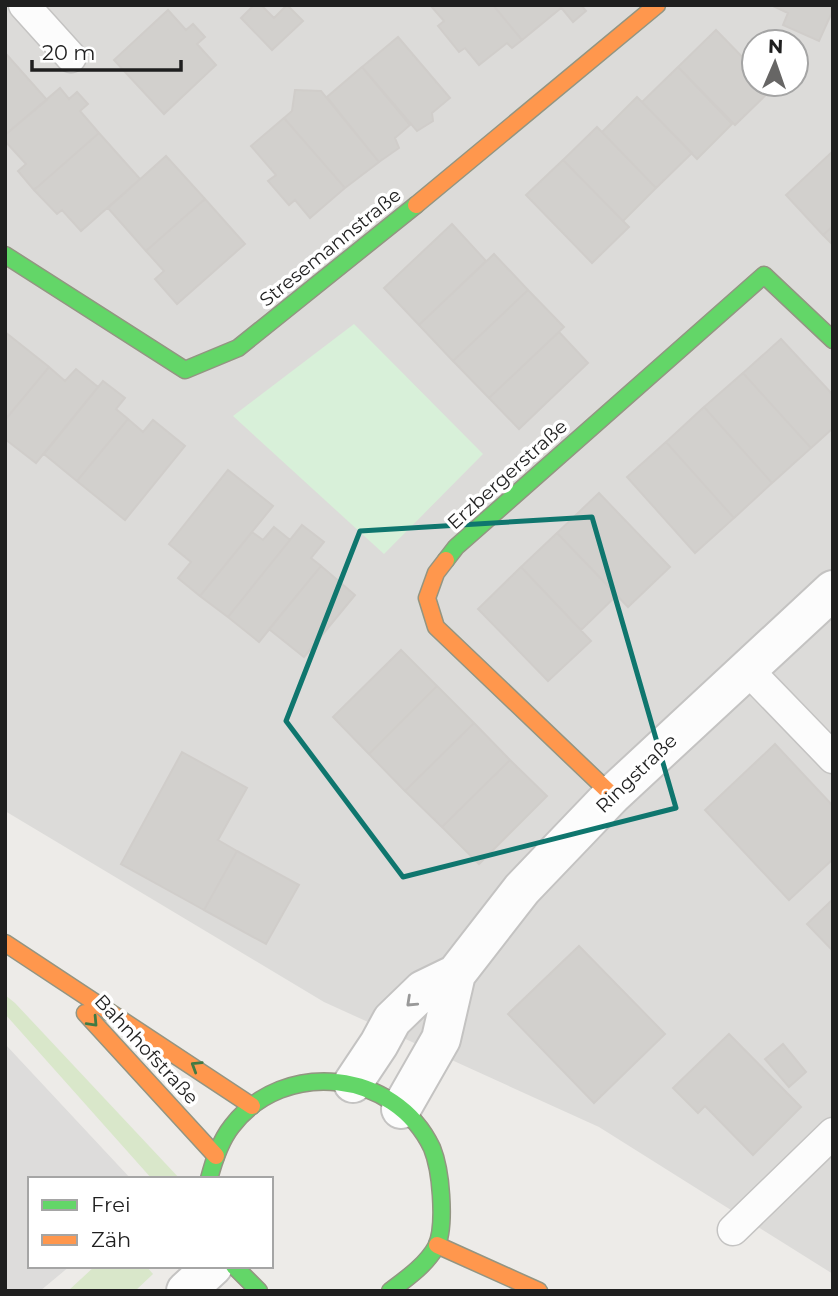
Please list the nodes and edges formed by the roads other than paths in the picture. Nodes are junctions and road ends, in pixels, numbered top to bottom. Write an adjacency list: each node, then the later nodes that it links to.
1 (24, 5): 3 (lane)
2 (657, 5): 4 (street, Stresemannstraße)
3 (71, 57)
4 (5, 255)
5 (833, 340): 9 (street, Erzbergerstraße)
6 (833, 590): 7 (street, Ringstraße)
7 (747, 669): 8 (lane); 9 (street, Ringstraße)
8 (833, 758)
9 (611, 794): 12 (street, Ringstraße)
10 (5, 943): 11 (street, Bahnhofstraße)
11 (46, 972): 14 (street, Bahnhofstraße, one-way to 11); 17 (street, Bahnhofstraße, one-way to 17)
12 (456, 974): 13 (street, Ringstraße, one-way to 13); 15 (street, Ringstraße)
13 (353, 1083): 14 (street); 15 (street)
14 (252, 1105): 17 (street)
15 (401, 1109): 20 (street)
16 (833, 1133): 19 (lane)
17 (216, 1156): 18 (street)
18 (210, 1177)
19 (733, 1230)
20 (438, 1245): 25 (street); 26 (street)
21 (212, 1268): 23 (street)
22 (236, 1268): 24 (street)
23 (186, 1291)
24 (259, 1291)
25 (390, 1291)
26 (539, 1291)

